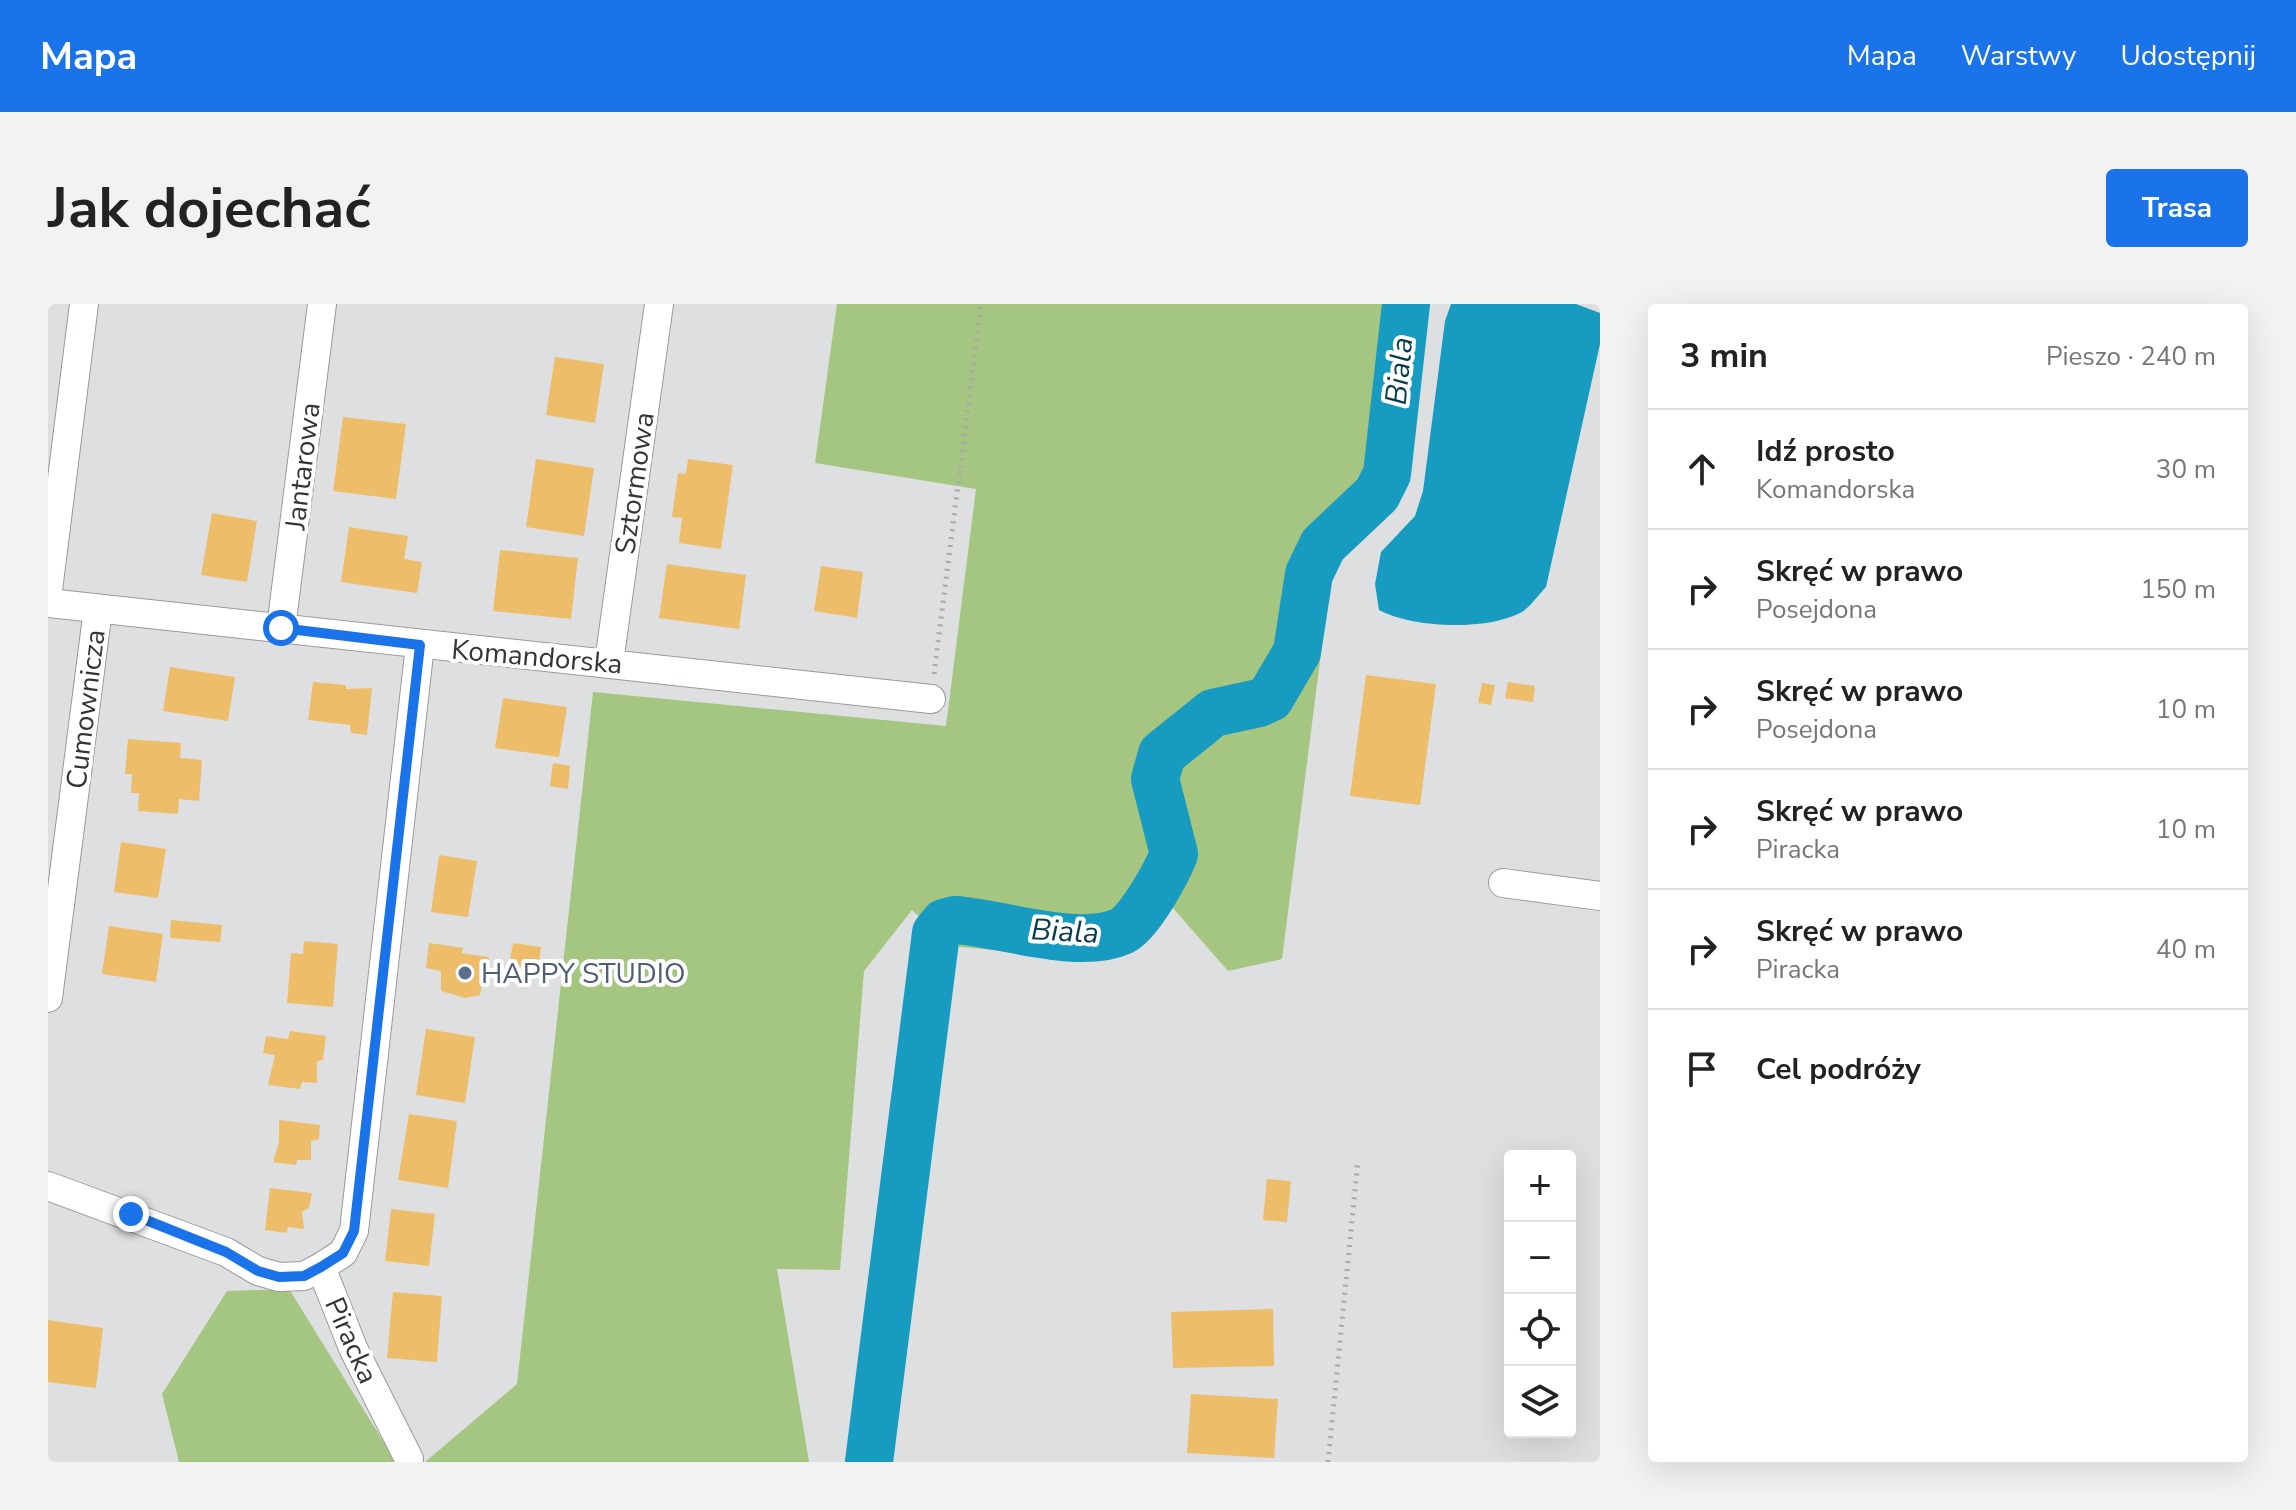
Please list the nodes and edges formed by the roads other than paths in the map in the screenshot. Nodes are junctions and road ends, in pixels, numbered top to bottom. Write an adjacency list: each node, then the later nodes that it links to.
1 (84, 304): 4 (street)
2 (322, 304): 7 (street, Jantarowa)
3 (659, 304): 9 (street, Sztormowa)
4 (48, 590)
5 (48, 603): 6 (street, Komandorska)
6 (98, 609): 7 (street, Komandorska); 13 (street, Cumownicza)
7 (281, 628): 8 (street, Komandorska)
8 (420, 645): 9 (street, Komandorska); 15 (street)
9 (609, 662): 10 (street, Komandorska)
10 (931, 699)
11 (1503, 883): 12 (street)
12 (1600, 896)
13 (48, 998)
14 (48, 1186): 15 (street, Piracka)
15 (321, 1267): 16 (street, Piracka)
16 (409, 1459)

